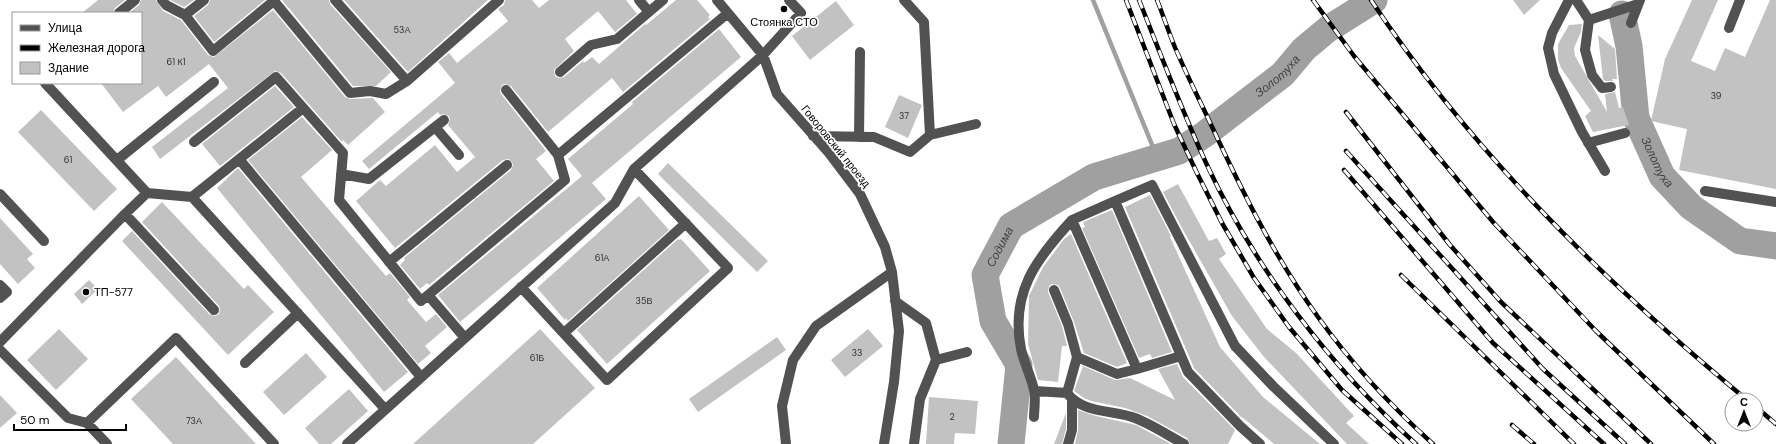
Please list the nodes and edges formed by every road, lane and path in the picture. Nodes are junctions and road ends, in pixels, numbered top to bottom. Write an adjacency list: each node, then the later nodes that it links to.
1 (135, 0): 16 (street)
2 (162, 0): 19 (street)
3 (204, 0): 19 (street)
4 (335, 0): 26 (street)
5 (499, 0): 26 (street)
6 (639, 0): 17 (street)
7 (663, 0): 17 (street)
8 (717, 0): 18 (street, Говоровский проезд)
9 (789, 0): 24 (street)
10 (904, 0): 36 (street)
11 (1568, 0): 40 (street)
12 (1576, 0): 20 (street)
13 (1740, 0): 22 (street)
14 (275, 1): 19 (street); 26 (street)
15 (1639, 2): 20 (street); 21 (street)
16 (120, 12)
17 (649, 12): 25 (street)
18 (728, 13): 24 (street, Говоровский проезд); 42 (street)
19 (186, 15)
20 (1589, 20): 29 (street)
21 (1631, 23)
22 (1729, 28)
23 (860, 52): 38 (street)
24 (763, 56): 37 (street, Говоровский проезд); 46 (street)
25 (560, 72)
26 (407, 81)
27 (214, 82): 44 (street)
28 (46, 84): 44 (street)
29 (1611, 87)
30 (506, 90): 42 (street)
31 (303, 108): 39 (street); 43 (street); 48 (street)
32 (444, 120): 34 (street)
33 (976, 124): 36 (street)
34 (435, 127): 41 (street); 48 (street)
35 (1625, 133): 40 (street)
36 (930, 135): 38 (street)
37 (813, 136): 38 (street); 60 (street, Говоровский проезд)
38 (859, 137)
39 (194, 142)
40 (1588, 143): 47 (street)
41 (458, 155)
42 (558, 155): 64 (street)
43 (239, 159): 52 (street); 79 (street)
44 (116, 160): 50 (street)
45 (507, 165): 59 (street)
46 (634, 169): 57 (street); 62 (street)
47 (1605, 171)
48 (341, 174): 59 (street)
49 (1705, 191): 54 (street)
50 (148, 193): 52 (street); 55 (street)
51 (0, 194): 58 (street)
52 (192, 197): 68 (street)
53 (1115, 201): 56 (street); 74 (street); 94 (street)
54 (1776, 202)
55 (125, 214): 67 (street); 71 (street)
56 (1072, 220): 78 (street); 80 (street)
57 (686, 223): 69 (street); 69 (street)
58 (44, 241)
59 (389, 262): 64 (street)
60 (892, 272): 66 (street, Говоровский проезд); 88 (street)
61 (0, 285): 65 (street)
62 (521, 287): 69 (street); 70 (street)
63 (1054, 290): 75 (street)
64 (428, 295): 70 (street)
65 (0, 298)
66 (895, 302): 76 (street); 89 (street, Говоровский проезд)
67 (214, 310)
68 (298, 313): 77 (street); 82 (street)
69 (564, 333)
70 (465, 338): 79 (street)
71 (0, 342)
72 (0, 350): 84 (street)
73 (967, 352): 76 (street)
74 (1181, 356): 78 (street); 93 (street)
75 (1078, 357): 78 (street); 81 (street)
76 (936, 360): 90 (street)
77 (245, 363)
78 (1137, 369)
79 (421, 377): 82 (street)
80 (1035, 391): 81 (street); 83 (street)
81 (1070, 396): 91 (street); 92 (street)
82 (385, 409): 87 (street)
83 (1034, 417)
84 (87, 423): 85 (street); 86 (street)
85 (107, 444)
86 (274, 444)
87 (347, 444)
88 (786, 444)
89 (884, 444)
90 (914, 444)
91 (1068, 444)
92 (1184, 444)
93 (1260, 444)
94 (1334, 444)

